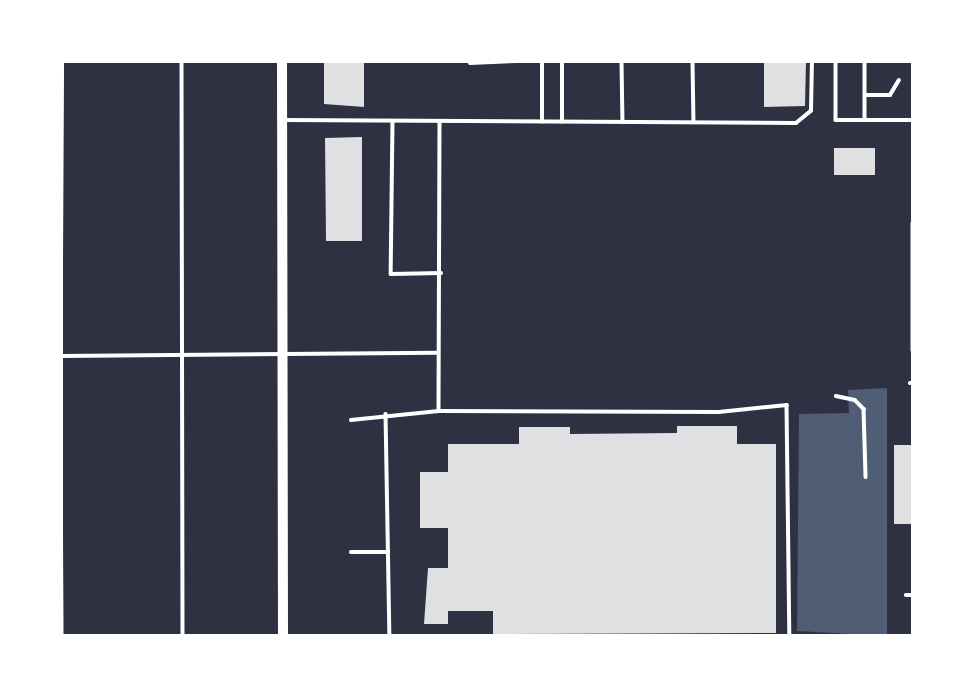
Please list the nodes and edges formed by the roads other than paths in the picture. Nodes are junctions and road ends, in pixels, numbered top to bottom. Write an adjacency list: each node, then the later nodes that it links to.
1 (62, 61): 25 (lane)
2 (182, 61): 31 (lane)
3 (282, 61): 15 (main road)
4 (516, 61): 12 (lane)
5 (542, 61): 20 (lane)
6 (562, 61): 21 (lane)
7 (622, 61): 22 (lane)
8 (693, 61): 23 (lane)
9 (813, 61): 23 (lane)
10 (836, 61): 16 (lane)
11 (865, 61): 14 (lane)
12 (470, 63)
13 (899, 80): 14 (lane)
14 (865, 95): 16 (lane)
15 (282, 120): 18 (lane); 29 (main road)
16 (865, 120): 17 (lane)
17 (913, 120)
18 (393, 121): 19 (lane); 26 (lane)
19 (440, 122): 20 (lane); 26 (lane)
20 (542, 122): 21 (lane)
21 (562, 122): 22 (lane)
22 (623, 122): 23 (lane)
23 (694, 122)
24 (913, 223): 27 (lane)
25 (61, 264)
26 (441, 273): 28 (lane)
27 (913, 350)
28 (438, 353): 29 (lane); 33 (lane)
29 (282, 354): 31 (lane); 44 (main road)
30 (61, 356): 31 (lane)
31 (183, 357): 43 (lane)
32 (836, 396): 37 (lane)
33 (439, 411): 34 (lane); 46 (lane)
34 (386, 414): 35 (lane); 39 (lane)
35 (352, 420)
36 (61, 439): 42 (lane)
37 (866, 477)
38 (352, 552): 39 (lane)
39 (388, 552): 45 (lane)
40 (906, 595): 41 (lane)
41 (913, 595)
42 (62, 636)
43 (183, 636)
44 (283, 636)
45 (390, 636)
46 (790, 636)

